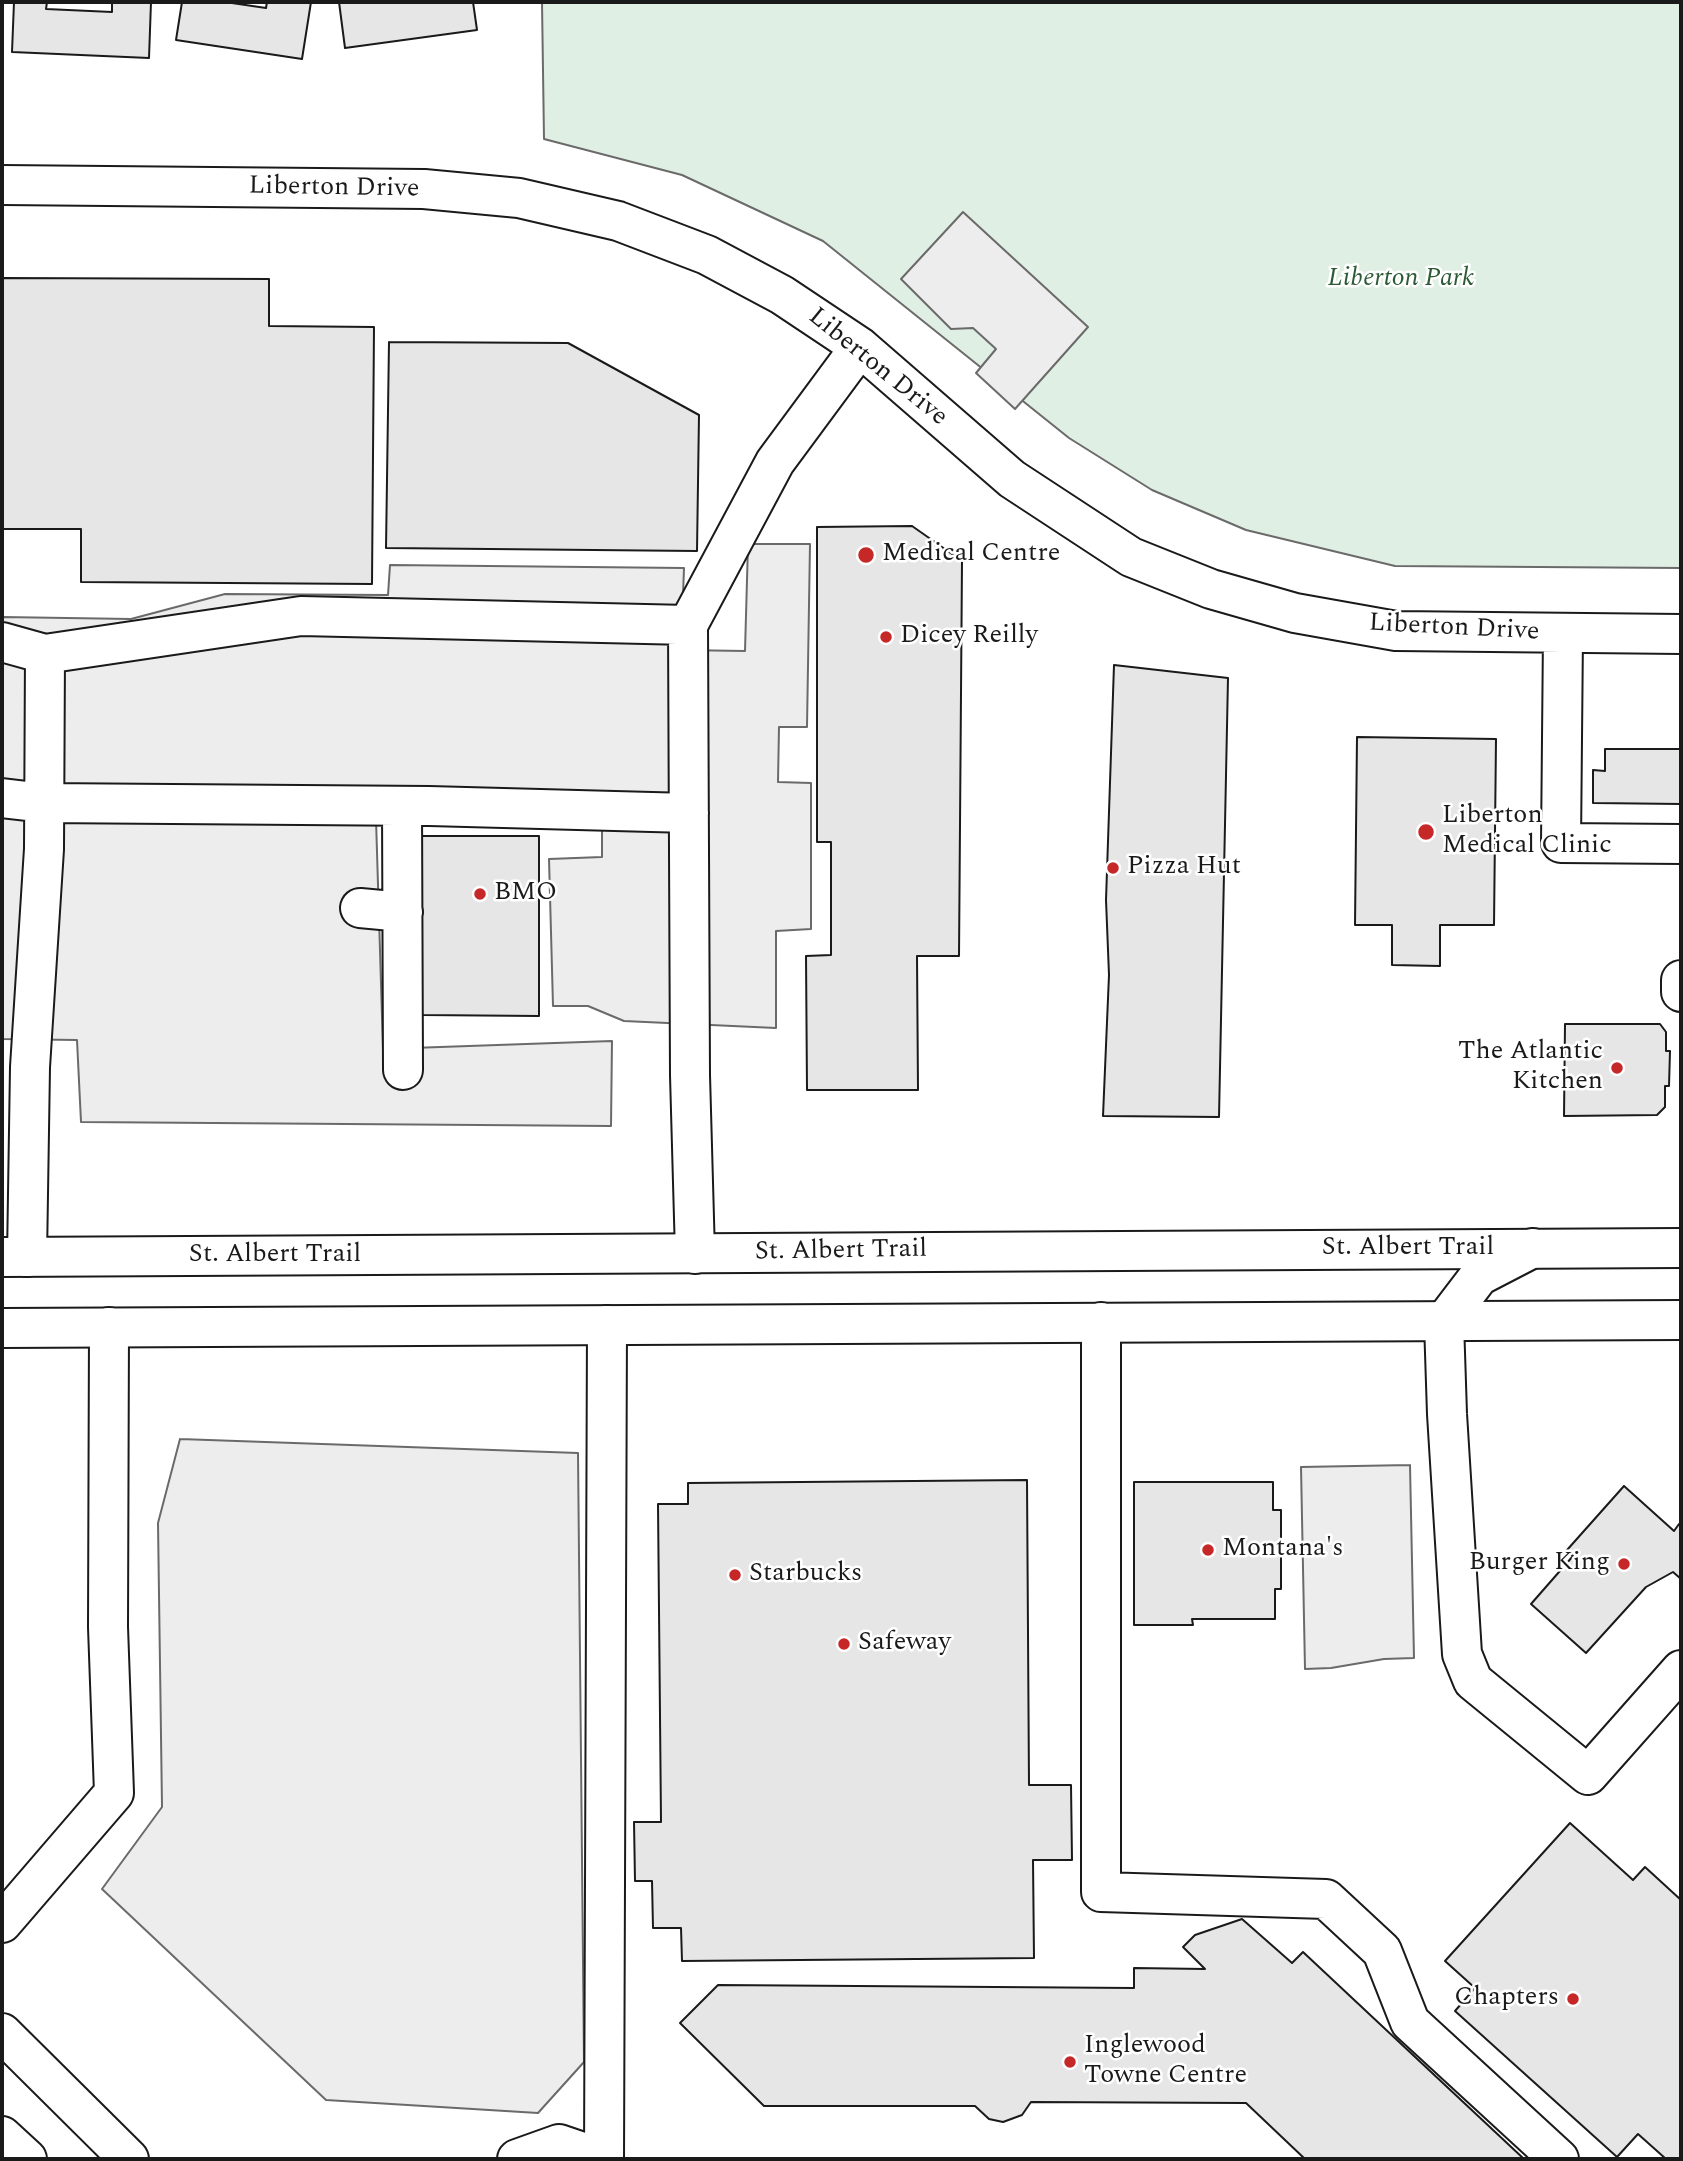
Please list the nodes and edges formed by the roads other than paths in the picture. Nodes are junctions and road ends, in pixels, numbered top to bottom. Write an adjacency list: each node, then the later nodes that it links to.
1 (2, 185): 2 (main road, Liberton Drive)
2 (860, 348): 3 (main road); 4 (main road, Liberton Drive)
3 (688, 625): 7 (main road); 11 (main road)
4 (1563, 634): 5 (main road, Liberton Drive); 12 (main road)
5 (1681, 634)
6 (2, 642): 7 (main road)
7 (45, 654): 9 (main road)
8 (2, 798): 9 (main road)
9 (44, 803): 10 (main road); 21 (main road)
10 (402, 806): 11 (main road); 14 (main road)
11 (689, 813): 20 (main road)
12 (1681, 844)
13 (360, 908): 14 (main road)
14 (403, 912): 17 (main road)
15 (1681, 980): 16 (main road)
16 (1681, 992)
17 (403, 1070)
18 (1533, 1248): 19 (main road, St. Albert Trail); 20 (main road, St. Albert Trail); 24 (main road)
19 (1681, 1248)
20 (695, 1254): 21 (main road, St. Albert Trail)
21 (15, 1257)
22 (1681, 1320): 24 (main road)
23 (1101, 1322): 24 (main road); 25 (main road); 36 (main road)
24 (1444, 1322): 28 (main road)
25 (607, 1325): 26 (main road); 35 (main road)
26 (109, 1327): 27 (main road); 29 (main road)
27 (2, 1328)
28 (1681, 1670)
29 (2, 1923)
30 (2, 2033): 33 (main road)
31 (2, 2136): 32 (main road)
32 (27, 2159)
33 (129, 2159)
34 (517, 2159): 35 (main road)
35 (604, 2159)
36 (1559, 2159)

